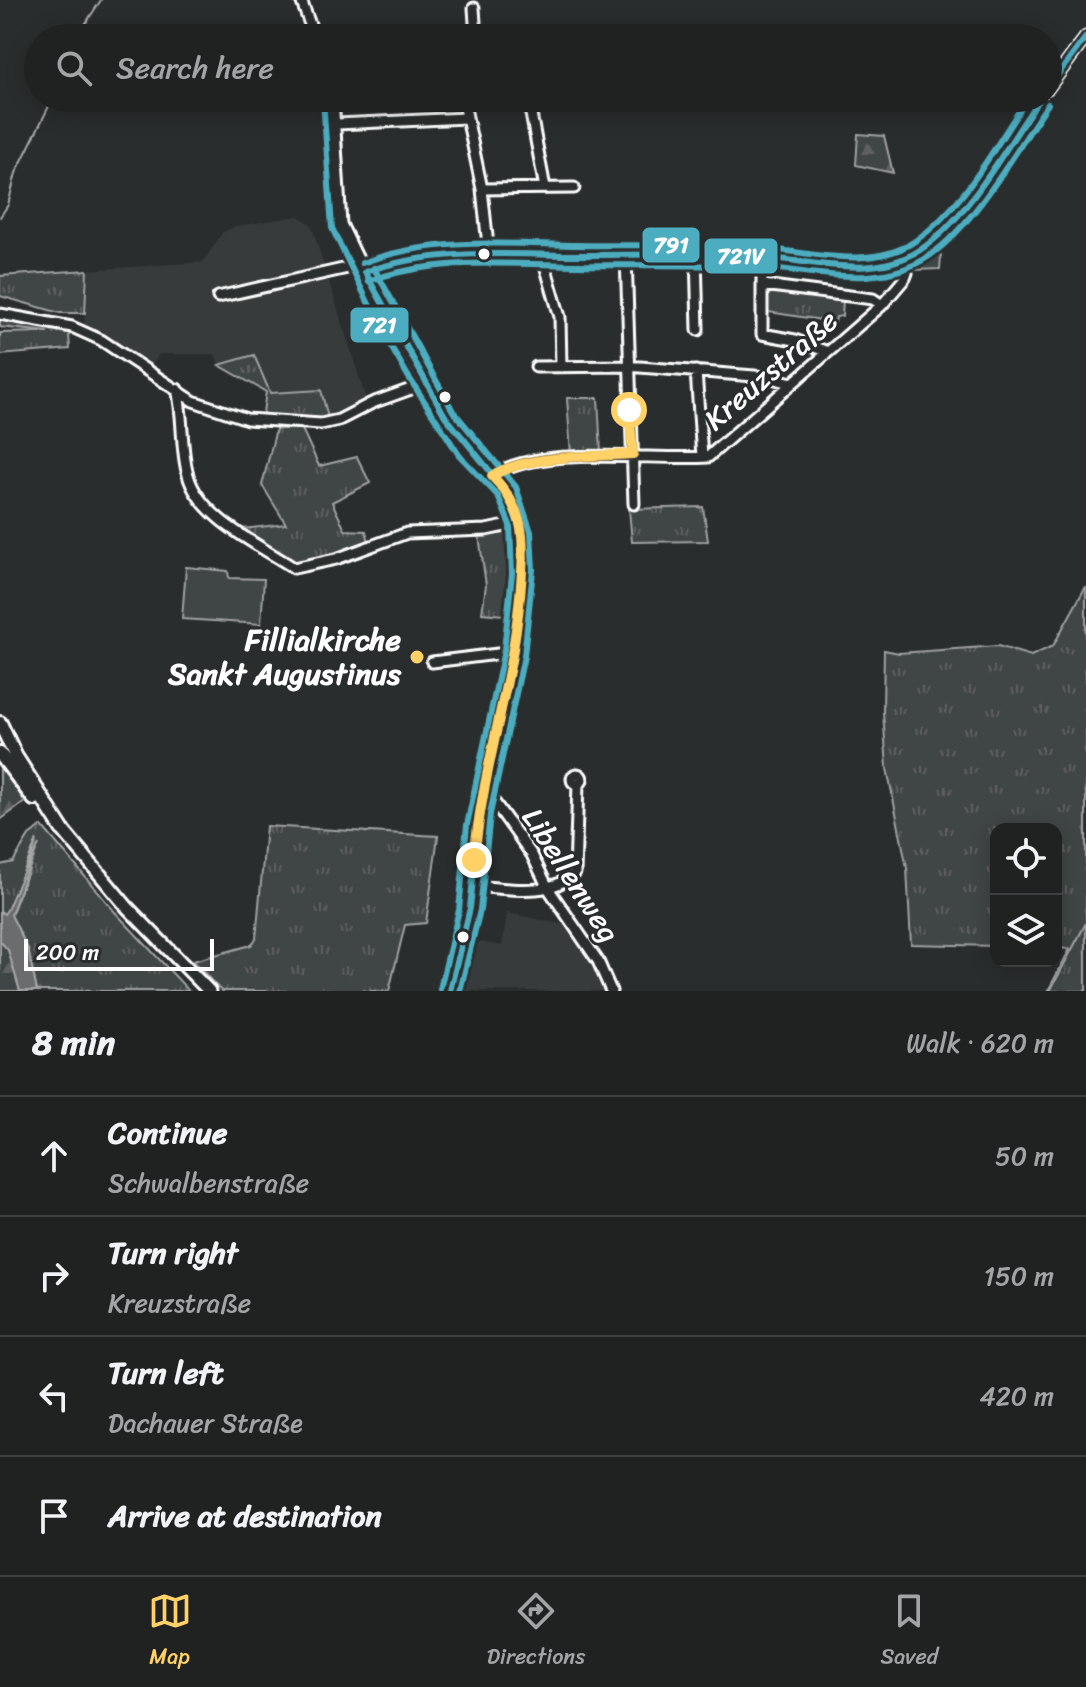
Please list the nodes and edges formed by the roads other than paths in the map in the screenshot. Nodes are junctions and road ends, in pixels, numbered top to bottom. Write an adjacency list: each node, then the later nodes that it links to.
1 (301, 0): 3 (street)
2 (474, 8): 4 (street)
3 (310, 24)
4 (475, 24)
5 (1086, 37): 6 (street)
6 (1062, 69)
7 (335, 112): 12 (street)
8 (465, 112): 11 (street)
9 (531, 112): 13 (street)
10 (1030, 112): 21 (street)
11 (466, 118): 12 (street); 15 (street)
12 (337, 124): 22 (street)
13 (545, 188): 14 (street); 15 (street)
14 (574, 188)
15 (482, 189): 17 (street)
16 (696, 254): 19 (street); 20 (street); 27 (street)
17 (489, 255): 18 (street); 22 (street)
18 (542, 255): 19 (street); 31 (street)
19 (626, 255): 29 (street)
20 (762, 257): 21 (street); 23 (street)
21 (902, 261): 25 (street, Kreuzstraße)
22 (363, 268): 24 (street); 34 (street)
23 (763, 285): 25 (street); 28 (street)
24 (218, 297)
25 (882, 305): 28 (street, Kreuzstraße)
26 (0, 314): 35 (street)
27 (698, 330)
28 (828, 352): 33 (street, Kreuzstraße)
29 (627, 366): 31 (street); 32 (street); 36 (street)
30 (536, 367): 31 (street)
31 (561, 367)
32 (696, 371): 33 (street); 37 (street)
33 (792, 383): 37 (street, Kreuzstraße)
34 (425, 384): 35 (street); 38 (street)
35 (177, 389): 40 (street)
36 (633, 454): 37 (street, Kreuzstraße); 38 (street, Kreuzstraße); 39 (street)
37 (702, 457)
38 (492, 476): 40 (street)
39 (634, 504)
40 (520, 523): 41 (street)
41 (514, 652): 42 (street); 46 (street)
42 (432, 662)
43 (0, 723): 47 (highway)
44 (0, 754): 47 (highway)
45 (578, 784): 49 (street)
46 (484, 788): 48 (street); 49 (street, Libellenweg)
47 (62, 829): 50 (main road)
48 (473, 886): 49 (street); 51 (street)
49 (548, 888): 52 (street, Libellenweg)
50 (209, 991)
51 (450, 991)
52 (611, 991)

